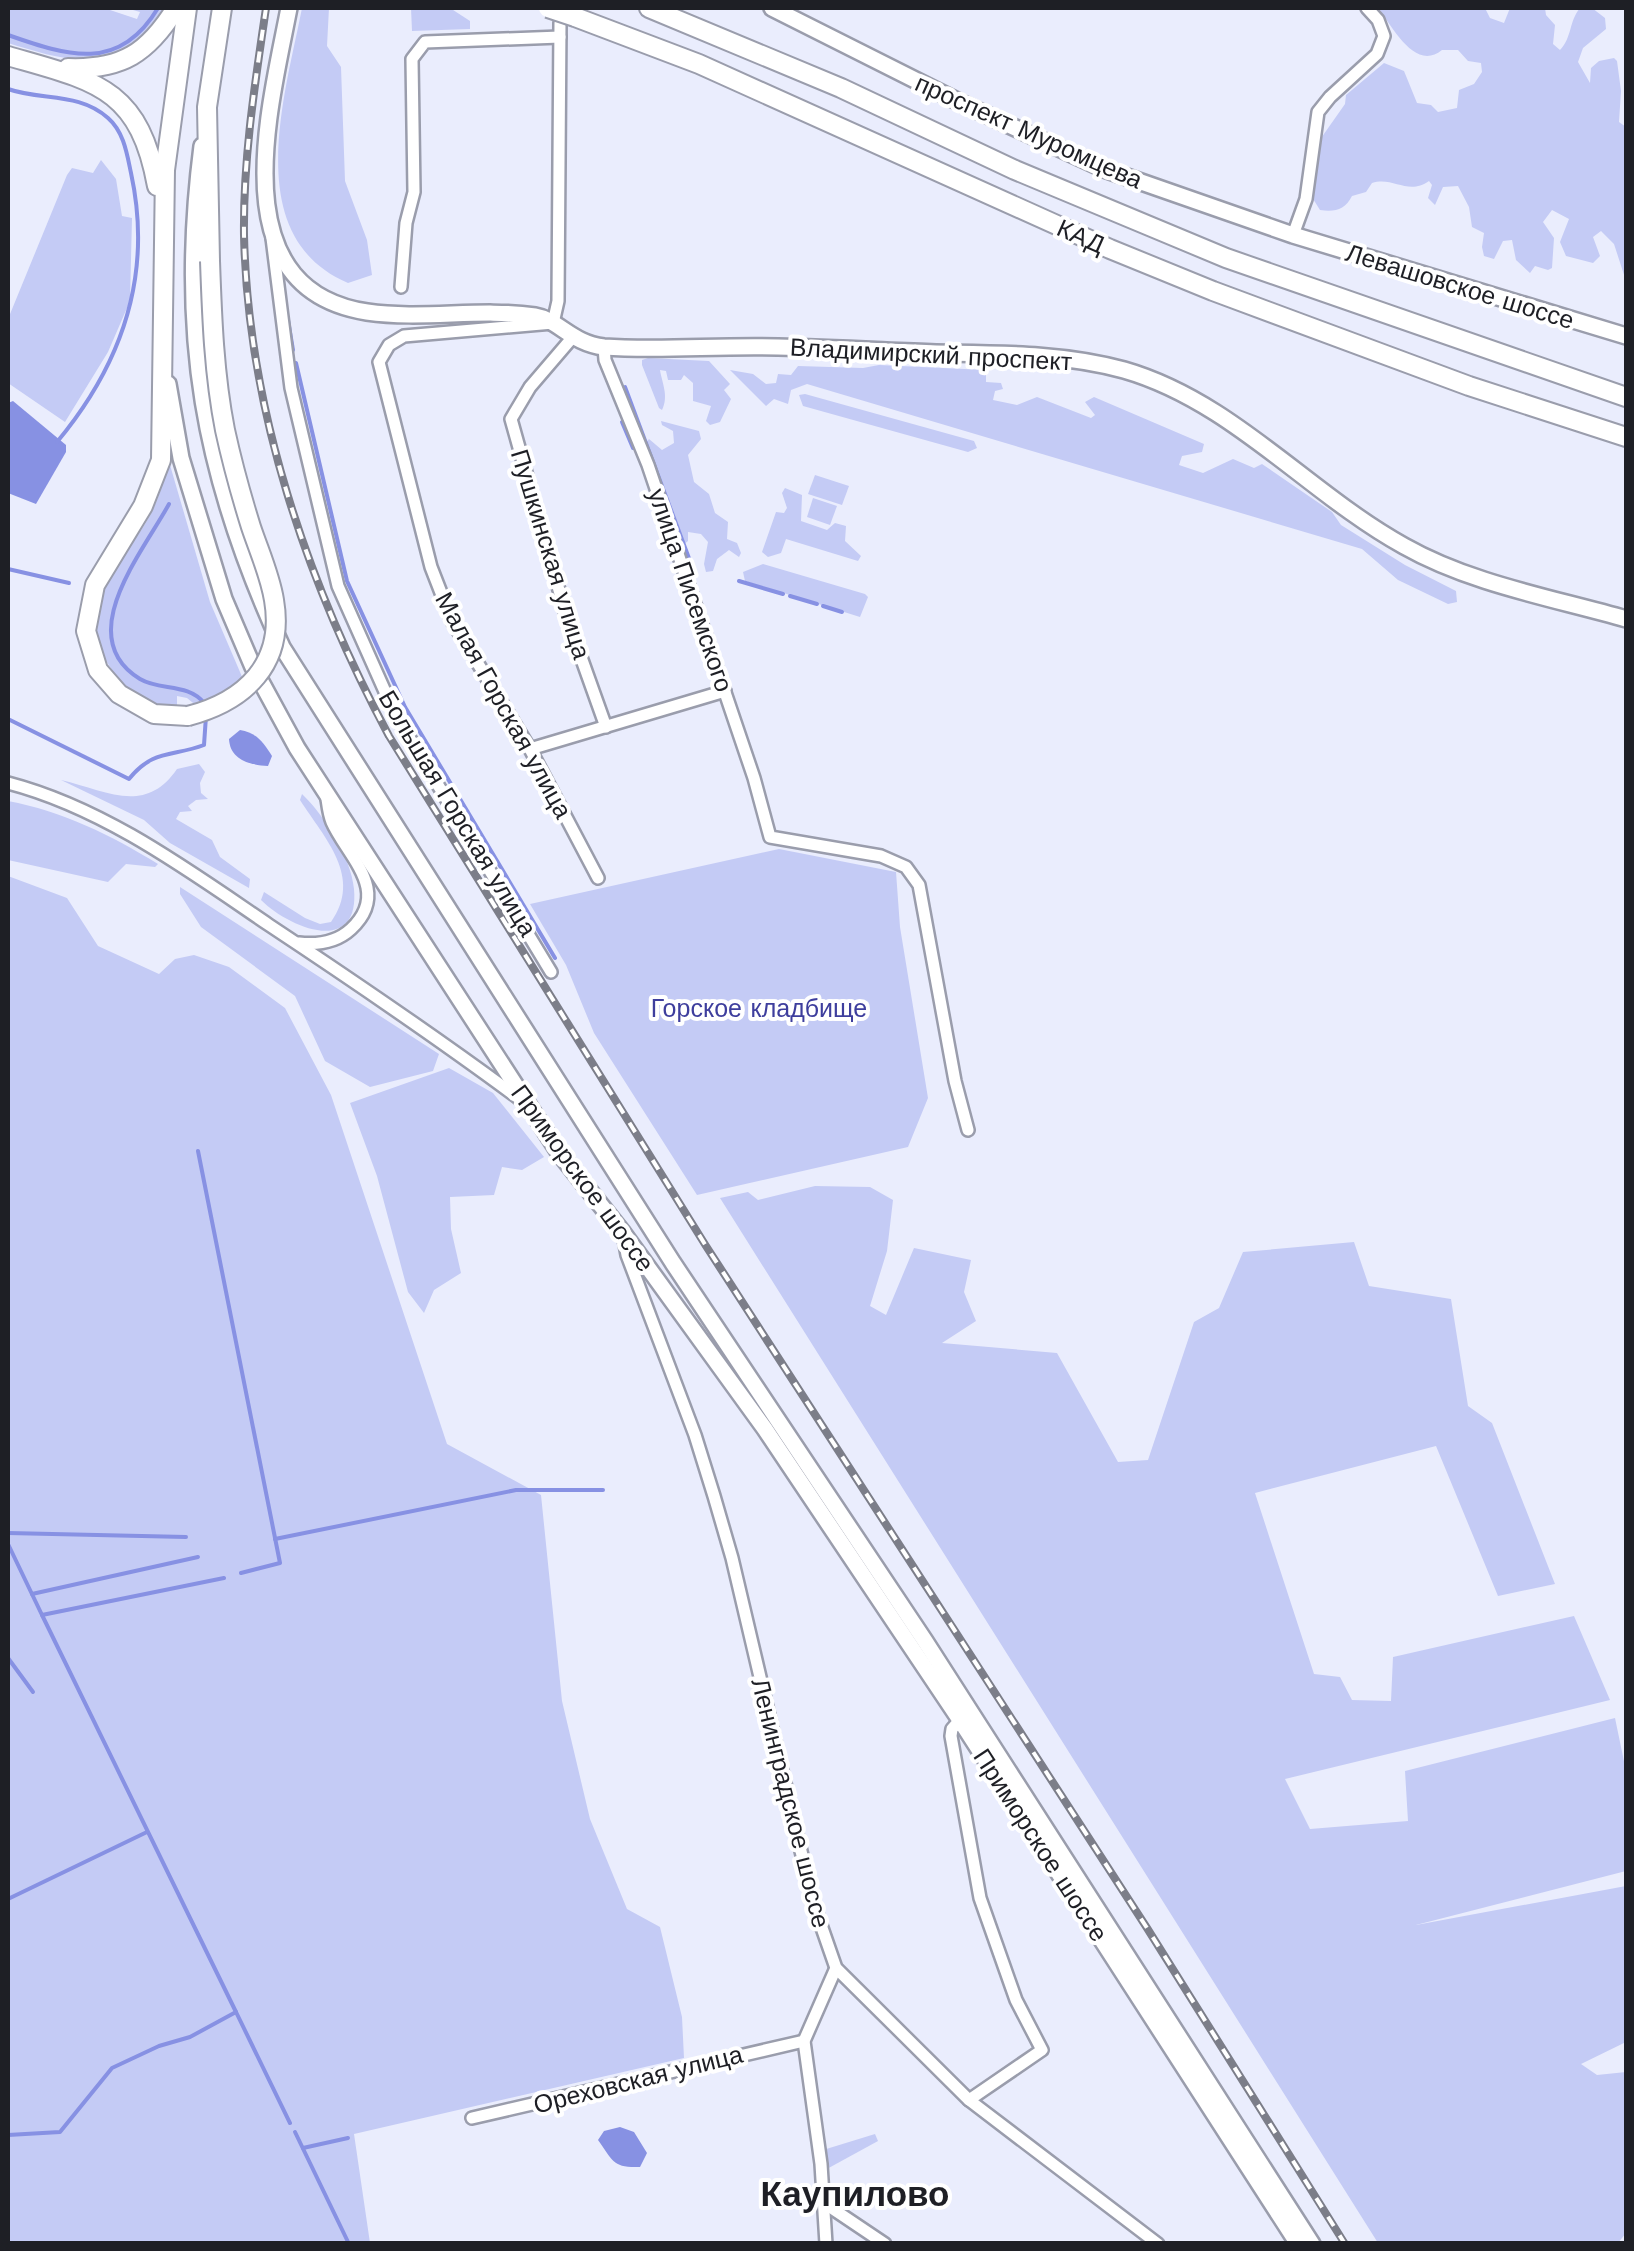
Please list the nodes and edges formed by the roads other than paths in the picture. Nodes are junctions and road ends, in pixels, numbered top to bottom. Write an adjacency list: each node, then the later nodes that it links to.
1 (176, 8): 11 (highway)
2 (187, 8): 13 (highway, Приморское шоссе)
3 (222, 8): 12 (highway, Приморское шоссе)
4 (289, 8): 15 (main road, Большая Горская улица)
5 (548, 8): 9 (highway, КАД, bridge)
6 (648, 8): 24 (highway, КАД)
7 (772, 8): 14 (main road, проспект Муромцева)
8 (1368, 8): 14 (street)
9 (565, 26): 17 (street); 19 (street); 25 (highway, КАД)
10 (8, 56): 11 (highway)
11 (42, 66): 13 (highway)
12 (207, 107): 23 (highway, bridge); 37 (main road, Приморское шоссе)
13 (162, 216): 23 (highway, Приморское шоссе)
14 (1293, 235): 20 (main road, Левашовское шоссе)
15 (272, 238): 16 (main road, Владимирский проспект); 18 (street, Большая Горская улица)
16 (306, 287): 18 (street); 19 (main road, Владимирский проспект)
17 (402, 287)
18 (279, 300): 34 (street, Большая Горская улица)
19 (553, 323): 21 (main road, Владимирский проспект); 29 (street, Малая Горская улица)
20 (1626, 336)
21 (572, 338): 22 (main road, Владимирский проспект); 28 (street, Пушкинская улица)
22 (604, 347): 26 (main road, Владимирский проспект); 27 (street, улица Писемского)
23 (164, 365): 31 (main road, Приморское шоссе)
24 (1626, 397)
25 (1626, 437)
26 (1626, 619)
27 (725, 691): 28 (street); 36 (street, улица Писемского)
28 (606, 727): 29 (street)
29 (530, 749): 32 (street, Малая Горская улица)
30 (8, 783): 33 (street)
31 (326, 794): 33 (street); 35 (main road, Приморское шоссе)
32 (598, 878)
33 (296, 942): 35 (street)
34 (551, 972)
35 (528, 1106): 38 (main road, Приморское шоссе)
36 (968, 1130)
37 (593, 1139): 38 (main road); 50 (main road, Приморское шоссе)
38 (560, 1154): 39 (main road, Приморское шоссе)
39 (623, 1233): 40 (main road, Приморское шоссе); 41 (street, Ленинградское шоссе)
40 (960, 1720): 43 (street); 49 (main road, Приморское шоссе)
41 (836, 1968): 42 (street); 43 (street, Ленинградское шоссе)
42 (804, 2041): 44 (street, Ореховская улица); 45 (street)
43 (969, 2100): 48 (street, Ленинградское шоссе)
44 (472, 2118)
45 (824, 2203): 46 (street); 47 (street)
46 (826, 2244)
47 (885, 2244)
48 (1158, 2244)
49 (1298, 2244)
50 (1312, 2244)

